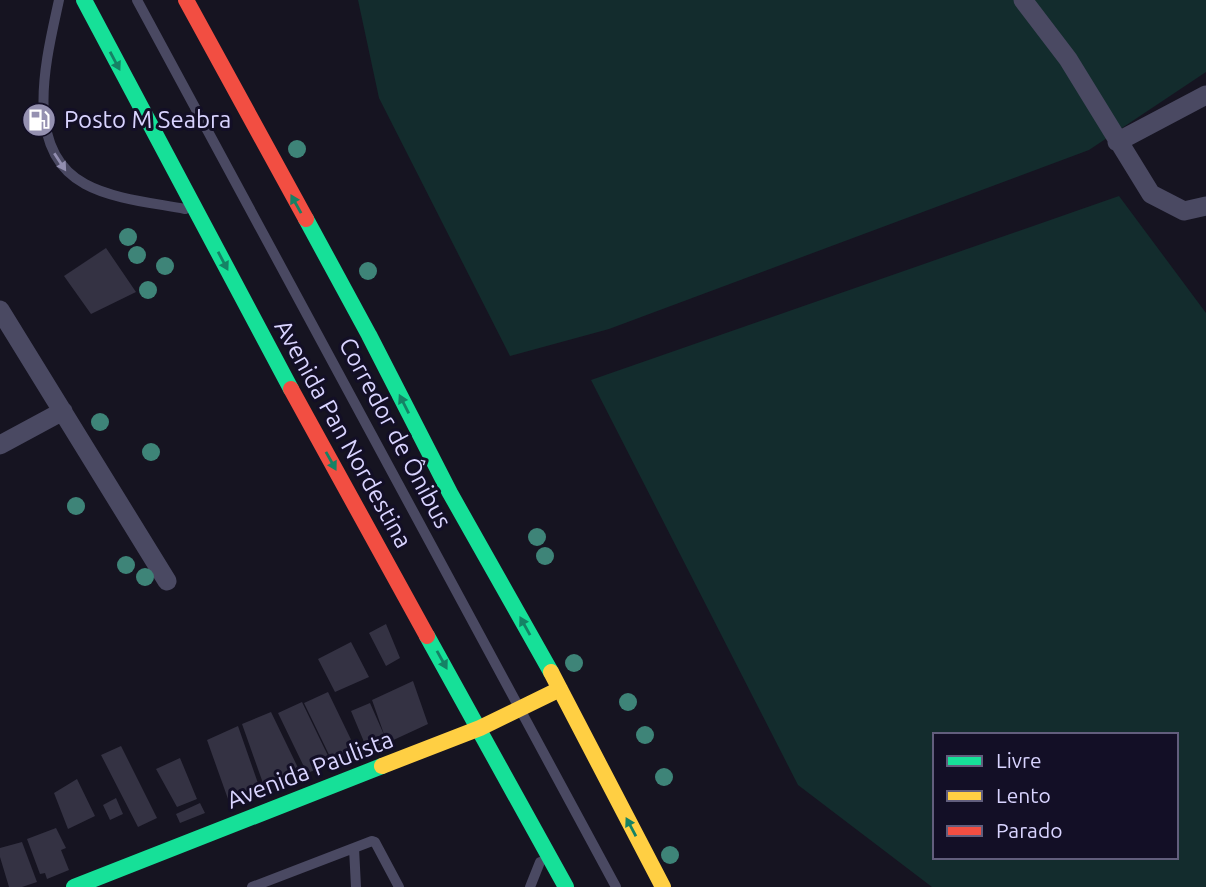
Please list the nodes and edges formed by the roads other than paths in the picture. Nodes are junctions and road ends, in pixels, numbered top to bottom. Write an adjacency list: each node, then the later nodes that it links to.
1 (59, 0): 9 (lane, one-way to 9)
2 (84, 0): 9 (main road, Avenida Pan Nordestina, one-way to 9)
3 (137, 0): 15 (lane, Corredor de Ônibus)
4 (186, 0): 14 (main road, one-way to 4)
5 (1023, 0): 7 (street)
6 (1206, 95): 7 (street)
7 (1117, 142): 8 (street)
8 (1206, 206)
9 (196, 212): 16 (main road, Avenida Pan Nordestina, one-way to 16)
10 (0, 310): 11 (street)
11 (63, 411): 12 (street); 13 (street)
12 (0, 445)
13 (167, 581)
14 (560, 689): 15 (main road, Avenida Paulista); 26 (main road, one-way to 14)
15 (520, 707): 16 (main road, Avenida Paulista); 25 (lane, Corredor de Ônibus)
16 (480, 728): 18 (main road, Avenida Pan Nordestina); 19 (main road, Avenida Paulista)
17 (354, 848): 20 (lane); 21 (lane); 22 (lane)
18 (545, 848): 23 (lane); 24 (main road, Avenida Pan Nordestina)
19 (74, 887)
20 (252, 887)
21 (356, 887)
22 (398, 887)
23 (530, 887)
24 (566, 887)
25 (616, 887)
26 (663, 887)

